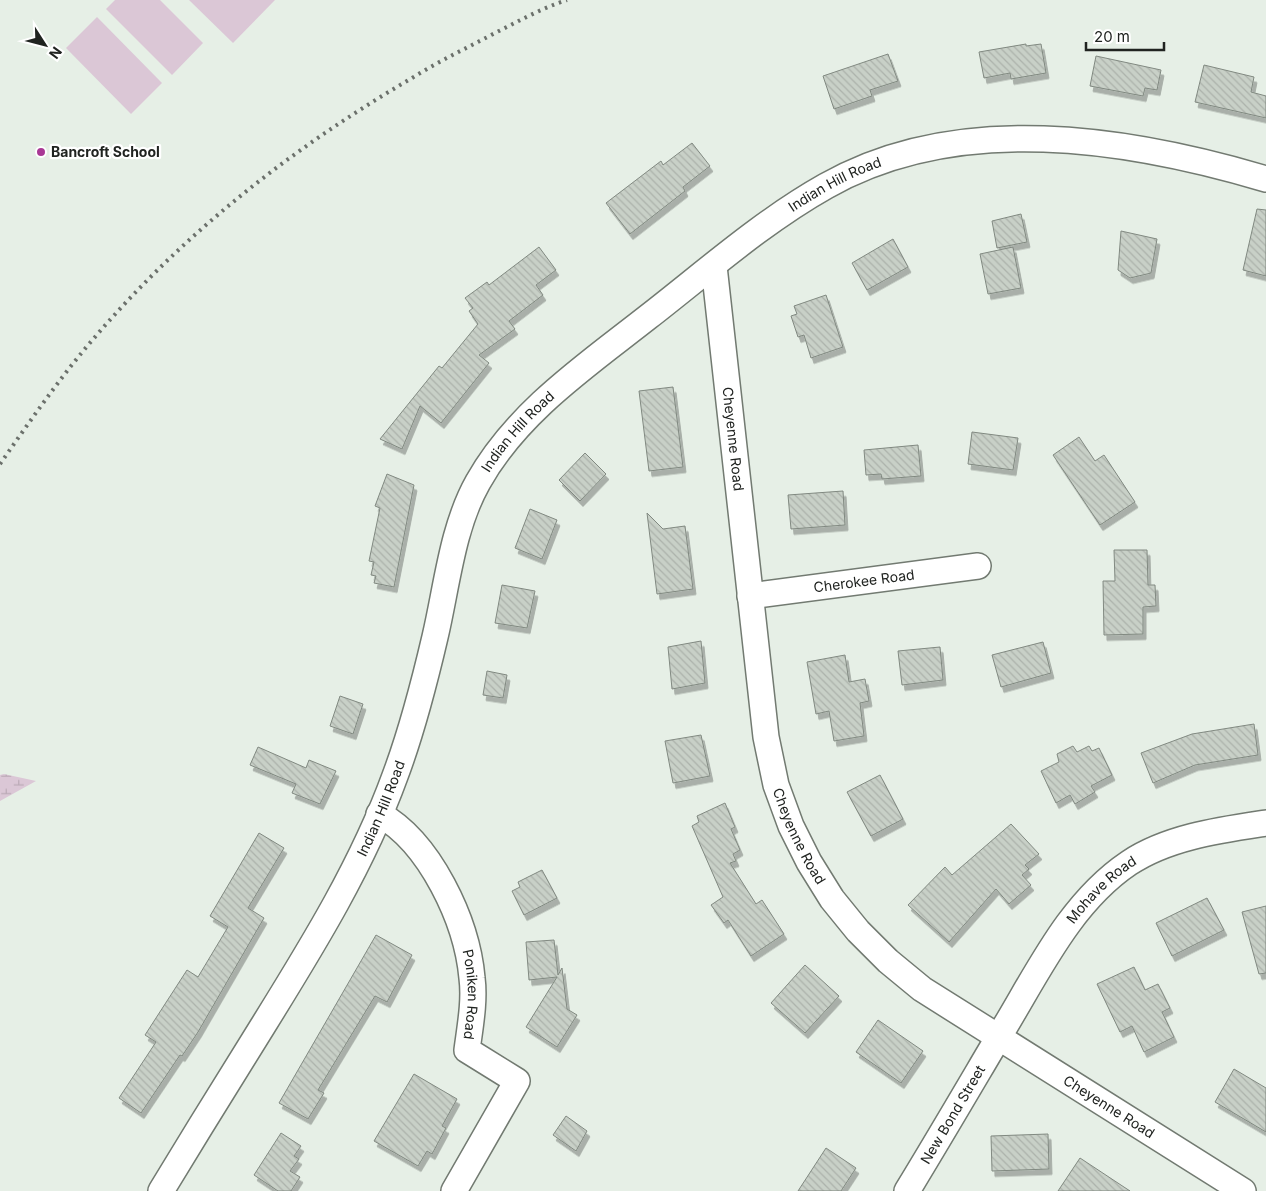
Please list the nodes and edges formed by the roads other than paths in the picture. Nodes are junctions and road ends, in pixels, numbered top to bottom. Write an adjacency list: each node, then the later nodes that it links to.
1 (1266, 179): 2 (street, Indian Hill Road)
2 (714, 266): 4 (street, Cheyenne Road); 5 (street, Indian Hill Road)
3 (978, 566): 4 (street, Cherokee Road)
4 (750, 596): 7 (street, Cheyenne Road)
5 (379, 814): 8 (street, Indian Hill Road); 9 (street, Poniken Road)
6 (1266, 823): 7 (street, Mohave Road)
7 (999, 1038): 10 (street, New Bond Street); 11 (street, Cheyenne Road)
8 (161, 1191)
9 (454, 1191)
10 (907, 1191)
11 (1243, 1191)

